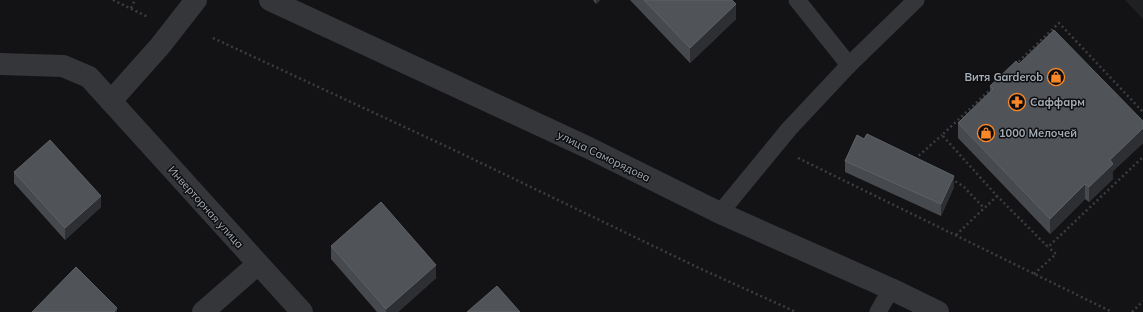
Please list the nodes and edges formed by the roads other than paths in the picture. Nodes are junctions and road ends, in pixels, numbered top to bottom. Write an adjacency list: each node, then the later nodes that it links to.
1 (196, 0): 7 (street)
2 (270, 0): 8 (street, улица Саморядова)
3 (797, 0): 6 (lane)
4 (916, 0): 6 (lane)
5 (0, 64): 7 (street, Инверторная улица)
6 (849, 65): 8 (lane)
7 (111, 101): 9 (street, Инверторная улица)
8 (720, 213): 10 (street, улица Саморядова)
9 (258, 264): 11 (street); 12 (street, Инверторная улица)
10 (891, 289): 13 (lane); 14 (street, улица Саморядова)
11 (204, 312)
12 (302, 312)
13 (878, 312)
14 (938, 312)

